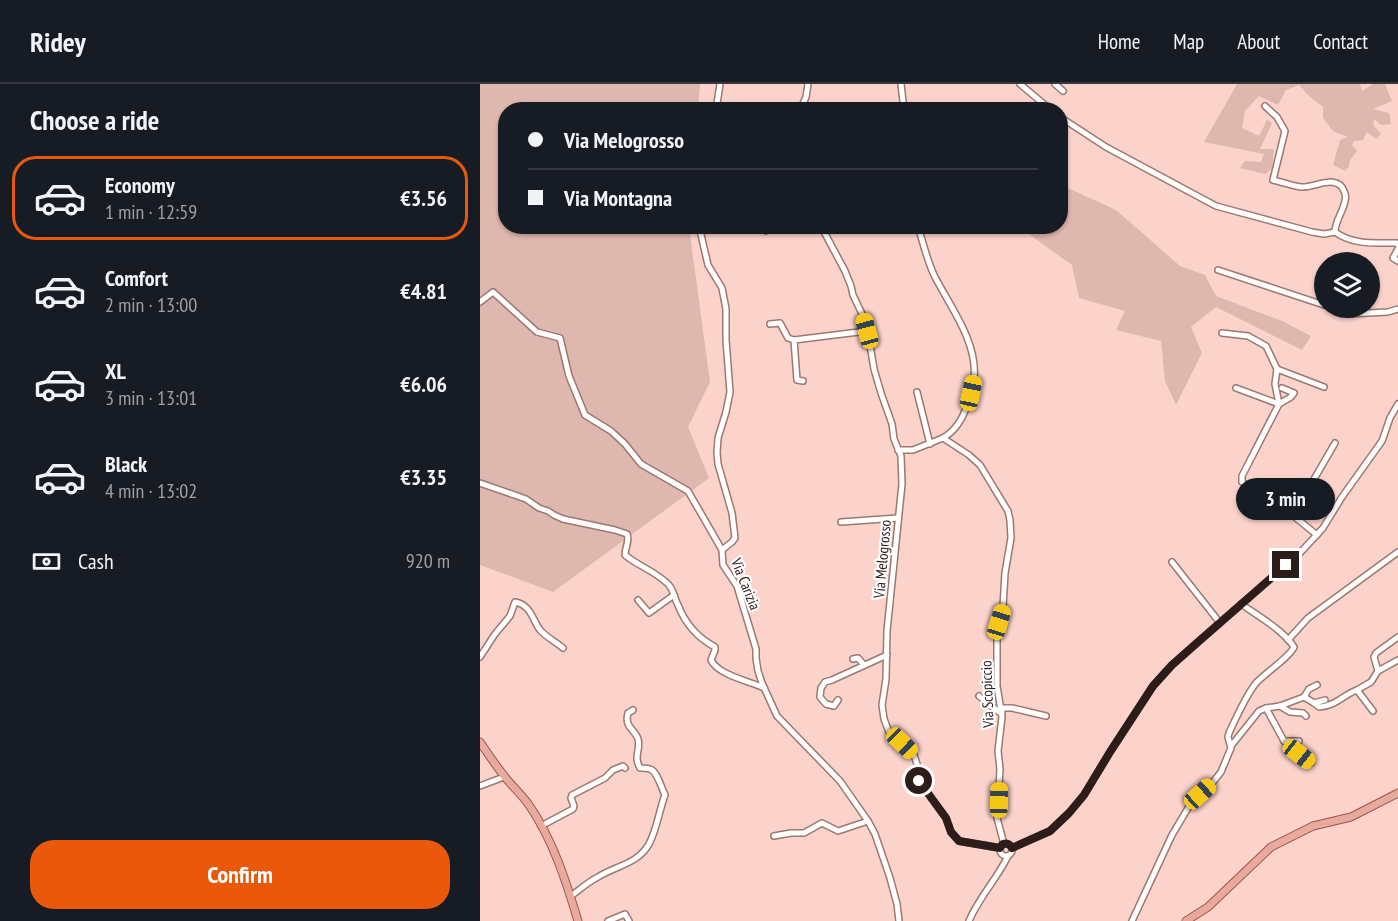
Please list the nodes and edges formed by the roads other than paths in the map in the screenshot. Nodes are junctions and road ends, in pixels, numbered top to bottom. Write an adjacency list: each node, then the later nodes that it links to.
1 (720, 84): 7 (street)
2 (808, 84): 8 (street)
3 (900, 84): 9 (street)
4 (1020, 84): 10 (street)
5 (1055, 84): 6 (street)
6 (1063, 91)
7 (717, 102)
8 (804, 102)
9 (902, 102)
10 (1041, 102)
11 (1264, 106): 13 (street)
12 (1068, 122): 13 (street)
13 (1335, 232): 17 (street)
14 (701, 234): 48 (street, Via Carizia)
15 (825, 234): 26 (street, Via Melogrosso)
16 (920, 234): 37 (street)
17 (1398, 244)
18 (1398, 249): 19 (street)
19 (1398, 261)
20 (1218, 270): 21 (street)
21 (1314, 302)
22 (480, 303): 48 (street)
23 (1398, 309): 24 (street)
24 (1380, 312)
25 (770, 324): 28 (street)
26 (867, 331): 28 (street); 40 (street, Via Melogrosso)
27 (1222, 333): 29 (street)
28 (794, 340): 30 (street)
29 (1277, 369): 31 (street); 35 (street)
30 (803, 381)
31 (1324, 387)
32 (1236, 388): 35 (street)
33 (1282, 388): 35 (street)
34 (917, 392): 39 (street)
35 (1279, 404): 43 (street)
36 (1398, 404): 47 (street)
37 (943, 438): 39 (street); 77 (street, Via Scopiccio)
38 (1335, 443): 44 (street)
39 (930, 444): 40 (street)
40 (898, 450): 45 (street, Via Melogrosso)
41 (480, 483): 51 (street)
42 (1260, 483): 43 (street)
43 (1254, 489): 44 (street)
44 (1295, 517): 47 (street)
45 (898, 518): 46 (street); 60 (street, Via Melogrosso)
46 (841, 522)
47 (1317, 535): 53 (street)
48 (722, 550): 67 (street, Via Carizia)
49 (1398, 552): 58 (street)
50 (1172, 562): 56 (street)
51 (674, 595): 54 (street); 67 (street)
52 (638, 600): 54 (street)
53 (1242, 604): 56 (street); 58 (street)
54 (649, 613): 55 (street)
55 (654, 619)
56 (1220, 623): 94 (street)
57 (1398, 638): 65 (street)
58 (1288, 640): 84 (street)
59 (563, 648): 61 (street)
60 (887, 655): 64 (street); 93 (street, Via Melogrosso)
61 (480, 657)
62 (853, 659): 64 (street)
63 (1398, 660): 65 (street)
64 (864, 665): 71 (street)
65 (1378, 671): 68 (street)
66 (1317, 685): 70 (street)
67 (764, 688): 90 (street, Via Carizia)
68 (1356, 690): 73 (street); 78 (street)
69 (979, 696): 77 (street)
70 (1304, 697): 73 (street); 74 (street)
71 (838, 700)
72 (1324, 700): 73 (street)
73 (1314, 703)
74 (1280, 706): 75 (street); 80 (street)
75 (1266, 708): 81 (street); 84 (street)
76 (633, 710): 96 (street)
77 (1001, 710): 79 (street); 93 (street, Via Scopiccio)
78 (1373, 711)
79 (1046, 716)
80 (1306, 716)
81 (1284, 741): 82 (street); 85 (street)
82 (1299, 741)
83 (480, 742): 87 (main road)
84 (1231, 746): 102 (street)
85 (1311, 763)
86 (625, 768): 91 (street)
87 (504, 777): 88 (street); 91 (main road)
88 (480, 786)
89 (1398, 793): 103 (main road)
90 (868, 821): 92 (street); 100 (street, Via Carizia)
91 (541, 826): 96 (main road)
92 (774, 836)
93 (1002, 846): 94 (street); 95 (street)
94 (1012, 848): 95 (street)
95 (1008, 856): 101 (street)
96 (571, 896): 97 (main road)
97 (578, 921)
98 (609, 921): 99 (street)
99 (629, 921)
100 (899, 921)
101 (969, 921)
102 (1132, 921)
103 (1186, 921)

